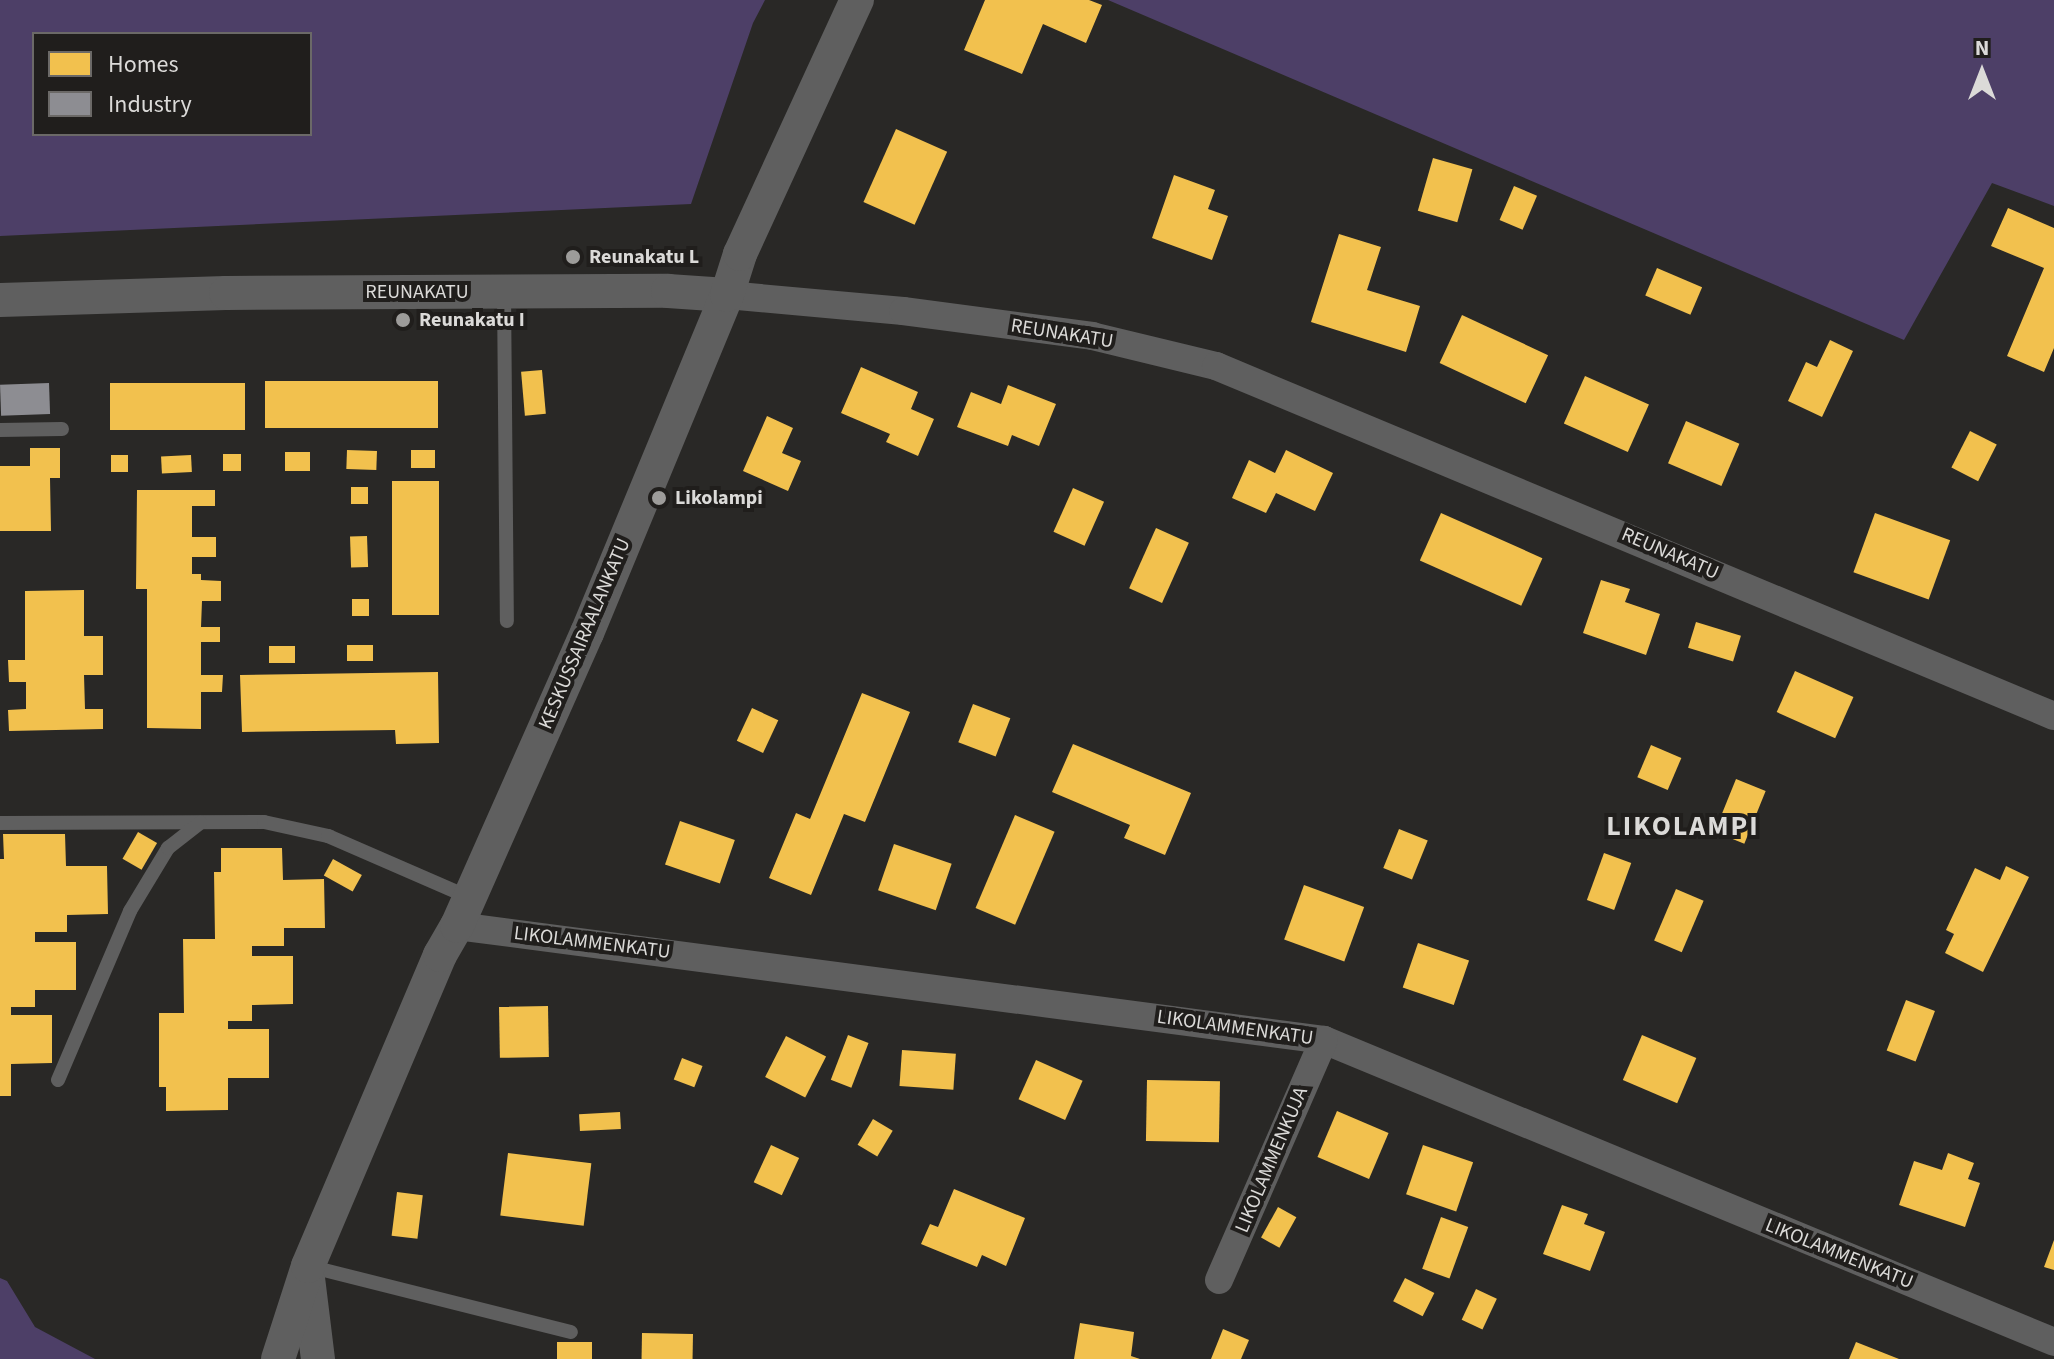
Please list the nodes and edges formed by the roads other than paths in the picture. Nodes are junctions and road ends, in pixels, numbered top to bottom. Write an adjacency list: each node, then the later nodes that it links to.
1 (857, 0): 3 (street, KESKUSSAIRAALANKATU)
2 (504, 292): 3 (street, REUNAKATU); 4 (street, REUNAKATU); 7 (lane)
3 (727, 295): 8 (street, REUNAKATU); 11 (street, KESKUSSAIRAALANKATU)
4 (0, 300)
5 (62, 429): 6 (lane)
6 (0, 430)
7 (507, 621)
8 (2054, 716)
9 (0, 823): 10 (lane)
10 (200, 823): 11 (lane); 13 (lane)
11 (463, 911): 12 (street, LIKOLAMMENKATU); 14 (street, KESKUSSAIRAALANKATU)
12 (1324, 1040): 15 (street, LIKOLAMMENKUJA); 17 (street, LIKOLAMMENKATU)
13 (58, 1080)
14 (308, 1266): 16 (lane); 18 (street, KESKUSSAIRAALANKATU); 19 (street, KESKUSSAIRAALANKATU)
15 (1219, 1280)
16 (571, 1332)
17 (2054, 1342)
18 (278, 1359)
19 (318, 1359)

